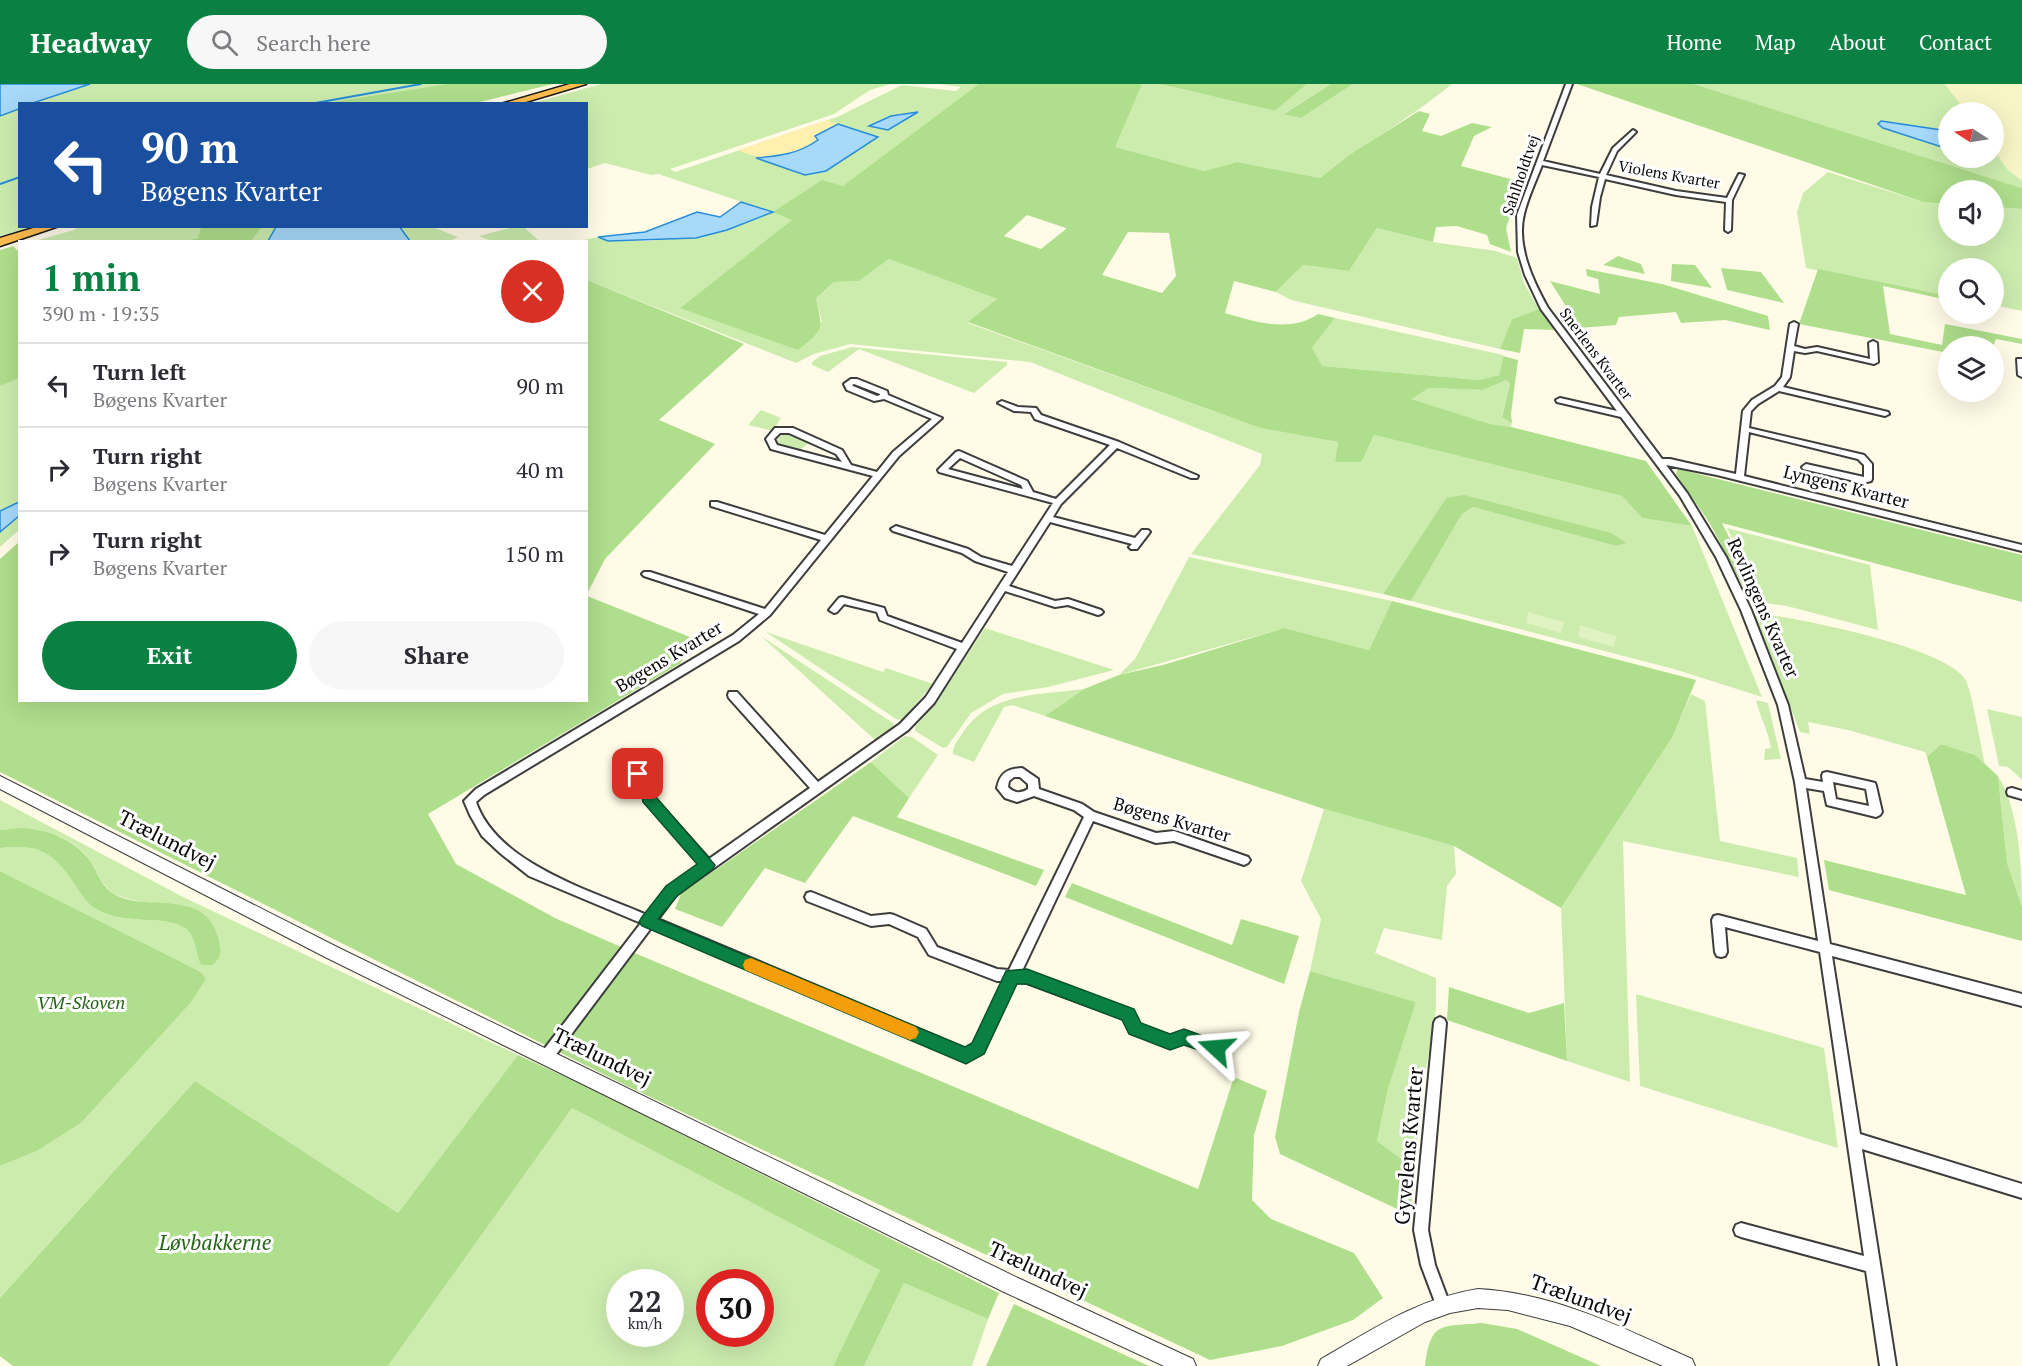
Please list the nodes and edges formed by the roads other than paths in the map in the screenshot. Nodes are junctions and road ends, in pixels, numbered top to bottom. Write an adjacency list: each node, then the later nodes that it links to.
1 (581, 84): 3 (highway)
2 (1569, 84): 5 (street, Sahlholdtvej)
3 (514, 102)
4 (1633, 132): 7 (street, Violens Kvarter)
5 (1539, 162): 7 (street, Violens Kvarter); 13 (street, Sahlholdtvej)
6 (1741, 175): 8 (street, Violens Kvarter)
7 (1604, 177): 8 (street, Violens Kvarter); 9 (street, Violens Kvarter)
8 (1729, 200): 11 (street, Violens Kvarter)
9 (1593, 225)
10 (47, 228): 12 (highway)
11 (1728, 230)
12 (0, 242)
13 (1545, 309): 24 (street, Snerlens Kvarter)
14 (1794, 324): 16 (street)
15 (1873, 343): 16 (street)
16 (1791, 348): 19 (street)
17 (2022, 362): 18 (street)
18 (2022, 375)
19 (1778, 388): 23 (street); 25 (street)
20 (884, 396): 30 (street, Bøgens Kvarter)
21 (1560, 400): 24 (street, Snerlens Kvarter)
22 (1002, 403): 26 (street)
23 (1885, 414)
24 (1625, 415): 27 (street, Snerlens Kvarter)
25 (1745, 429): 29 (street); 32 (street)
26 (1116, 444): 31 (street); 34 (street)
27 (1661, 462): 32 (street, Lyngens Kvarter); 51 (street, Revlingens Kvarter)
28 (847, 464): 28 (street); 30 (street)
29 (1806, 466)
30 (879, 475): 39 (street, Bøgens Kvarter)
31 (1194, 476)
32 (1740, 477): 40 (street, Lyngens Kvarter)
33 (1029, 493): 33 (street); 34 (street)
34 (1058, 502): 36 (street)
35 (714, 504): 39 (street)
36 (1047, 518): 38 (street); 41 (street)
37 (896, 529): 41 (street)
38 (1144, 532)
39 (827, 539): 46 (street, Bøgens Kvarter)
40 (2022, 548)
41 (1014, 570): 43 (street)
42 (647, 574): 46 (street, Bøgens Kvarter)
43 (1002, 587): 45 (street); 47 (street)
44 (834, 610): 47 (street)
45 (1098, 612)
46 (767, 613): 59 (street, Bøgens Kvarter)
47 (964, 648): 52 (street)
48 (733, 695): 52 (street)
49 (628, 760): 57 (street)
50 (0, 782): 66 (street, Trælundvej)
51 (1800, 782): 53 (street); 60 (street, Revlingens Kvarter)
52 (818, 788): 57 (street)
53 (1829, 788): 53 (street)
54 (1033, 791): 55 (street, Bøgens Kvarter)
55 (1090, 815): 56 (street, Bøgens Kvarter); 62 (street, Bøgens Kvarter)
56 (1244, 860)
57 (707, 865): 59 (street)
58 (811, 897): 62 (street)
59 (647, 922): 62 (street, Bøgens Kvarter); 66 (street)
60 (1824, 947): 61 (street); 63 (street); 67 (street, Revlingens Kvarter)
61 (1721, 952)
62 (1012, 976): 65 (street)
63 (2022, 1000)
64 (1440, 1023): 71 (street, Gyvelens Kvarter)
65 (1216, 1048)
66 (547, 1056): 72 (street, Trælundvej)
67 (1853, 1139): 68 (street); 70 (street, Revlingens Kvarter)
68 (2022, 1191)
69 (1741, 1230): 70 (street)
70 (1873, 1266): 75 (street, Revlingens Kvarter)
71 (1443, 1305): 73 (street, Trælundvej); 74 (street, Trælundvej)
72 (1186, 1366)
73 (1328, 1366)
74 (1685, 1366)
75 (1888, 1366)

